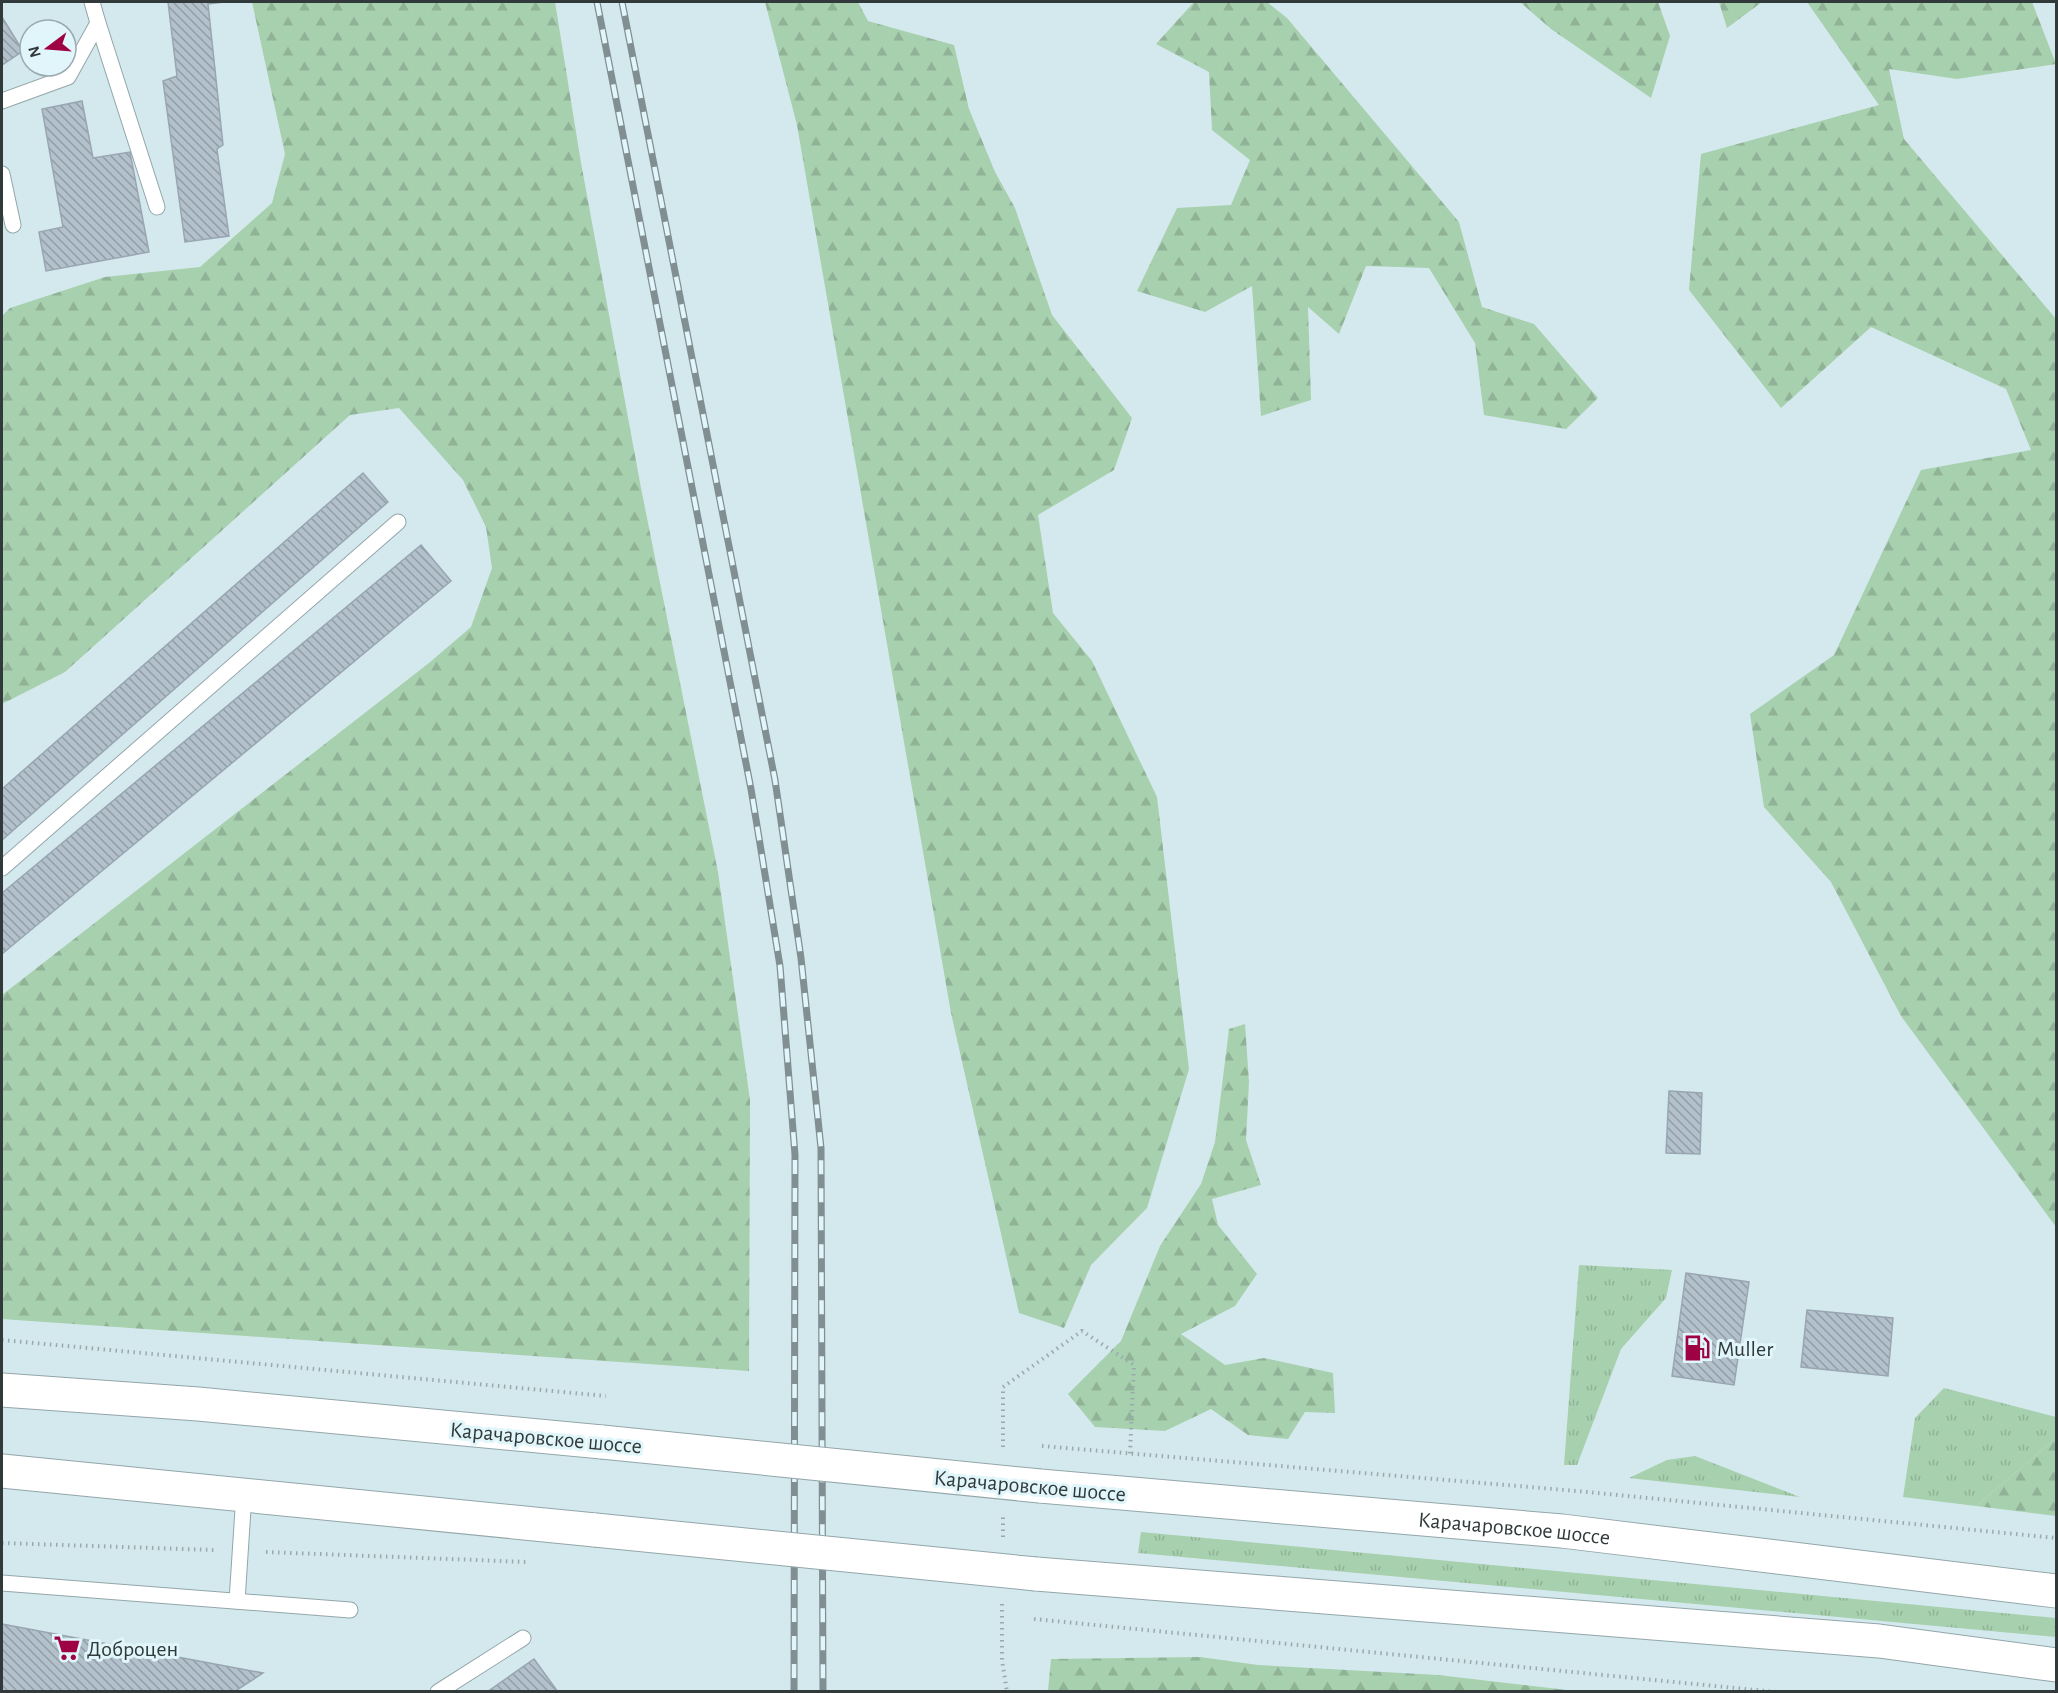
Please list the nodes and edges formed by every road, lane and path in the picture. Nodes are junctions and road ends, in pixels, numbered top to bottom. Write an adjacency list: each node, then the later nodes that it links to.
1 (92, 2): 2 (lane)
2 (98, 23): 3 (lane); 5 (lane)
3 (2, 101)
4 (2, 174): 6 (lane)
5 (156, 207)
6 (14, 225)
7 (398, 522): 8 (lane)
8 (2, 868)
9 (2, 1340): 12 (path)
10 (1134, 1365): 14 (path)
11 (2, 1390): 22 (street, Карачаровское шоссе, bridge)
12 (606, 1396)
13 (1042, 1446): 14 (path)
14 (1130, 1454): 17 (path)
15 (2, 1471): 16 (street)
16 (244, 1494): 19 (lane); 27 (street, bridge)
17 (2056, 1538)
18 (2, 1543): 19 (path)
19 (239, 1551): 20 (path); 23 (lane)
20 (534, 1562)
21 (2, 1583): 23 (lane)
22 (2056, 1591)
23 (237, 1600): 24 (lane)
24 (350, 1610)
25 (1034, 1619): 29 (path)
26 (522, 1638): 28 (lane)
27 (2056, 1665)
28 (438, 1692)
29 (1776, 1692)

